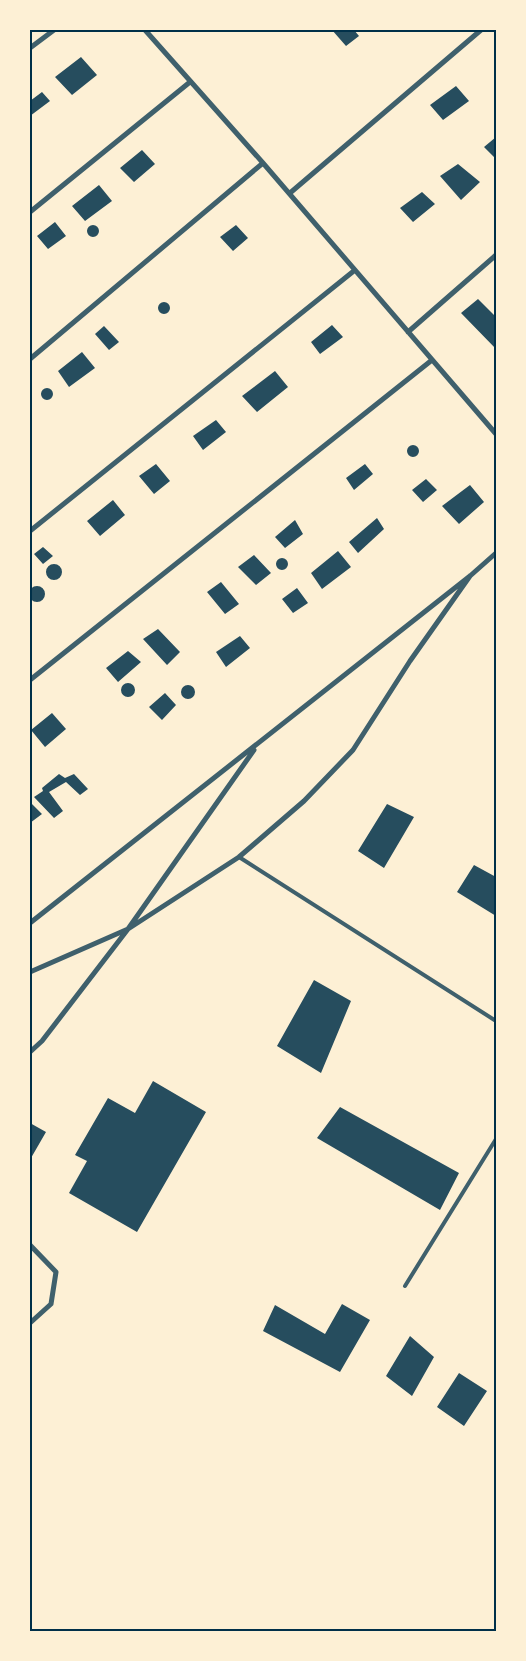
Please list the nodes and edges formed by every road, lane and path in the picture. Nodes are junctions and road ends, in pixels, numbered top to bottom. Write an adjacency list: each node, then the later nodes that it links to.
1 (54, 30): 4 (street)
2 (145, 30): 5 (street)
3 (481, 30): 7 (street)
4 (30, 48)
5 (190, 82): 6 (street); 8 (street)
6 (263, 162): 7 (street); 12 (street)
7 (290, 193): 10 (street)
8 (30, 212)
9 (496, 256): 11 (street)
10 (355, 270): 11 (street); 15 (street)
11 (408, 332): 13 (street)
12 (30, 359)
13 (432, 360): 14 (street); 18 (street)
14 (496, 434)
15 (30, 531)
16 (496, 553): 17 (street)
17 (470, 576): 19 (street); 20 (street)
18 (30, 680)
19 (258, 744): 21 (street); 22 (street)
20 (239, 857): 22 (street); 24 (lane)
21 (30, 923)
22 (128, 928): 23 (street); 25 (street)
23 (30, 972)
24 (496, 1021)
25 (30, 1052)
26 (496, 1139): 28 (lane)
27 (30, 1246): 29 (street)
28 (405, 1286)
29 (30, 1323)

